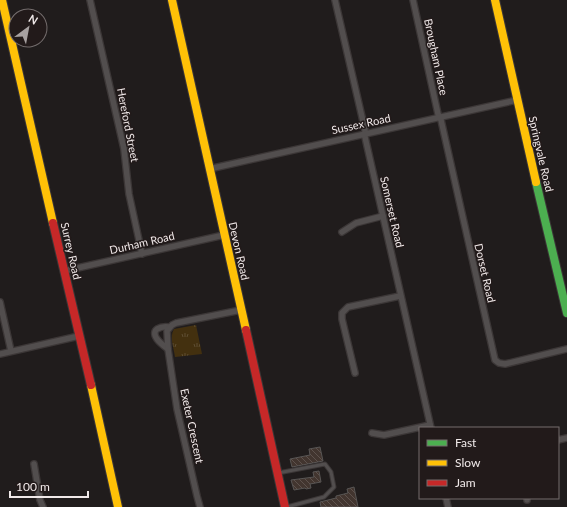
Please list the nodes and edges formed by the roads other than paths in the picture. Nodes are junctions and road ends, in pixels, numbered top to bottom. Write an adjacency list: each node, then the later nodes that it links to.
1 (2, 0): 15 (street, Surrey Road)
2 (90, 0): 14 (street, Hereford Street)
3 (172, 0): 10 (street, Devon Road)
4 (335, 0): 9 (street, Somerset Road)
5 (414, 0): 8 (street, Brougham Place)
6 (495, 0): 7 (street, Springvale Road)
7 (517, 100): 8 (street, Sussex Road); 19 (street, Springvale Road)
8 (440, 117): 9 (street, Sussex Road); 23 (street, Dorset Road)
9 (365, 134): 10 (street, Sussex Road); 11 (street, Somerset Road)
10 (209, 169): 13 (street, Devon Road)
11 (383, 216): 12 (street); 16 (street, Somerset Road)
12 (342, 232)
13 (224, 235): 14 (street, Durham Road); 18 (street, Devon Road)
14 (142, 254): 15 (street, Durham Road)
15 (64, 271): 21 (street, Surrey Road)
16 (400, 296): 26 (street); 27 (street, Somerset Road)
17 (0, 302): 24 (street)
18 (241, 310): 20 (street); 31 (street, Devon Road)
19 (567, 313)
20 (169, 327): 22 (street, Exeter Crescent); 22 (street)
21 (79, 336): 24 (street); 33 (street, Surrey Road)
22 (168, 348): 34 (street, Exeter Crescent)
23 (567, 349)
24 (11, 351): 25 (street)
25 (0, 354)
26 (355, 373)
27 (430, 426)
28 (419, 428): 29 (street)
29 (372, 433)
30 (34, 464): 32 (street)
31 (278, 473): 35 (street, Devon Road); 35 (lane)
32 (43, 507)
33 (118, 507)
34 (200, 507)
35 (286, 507)

